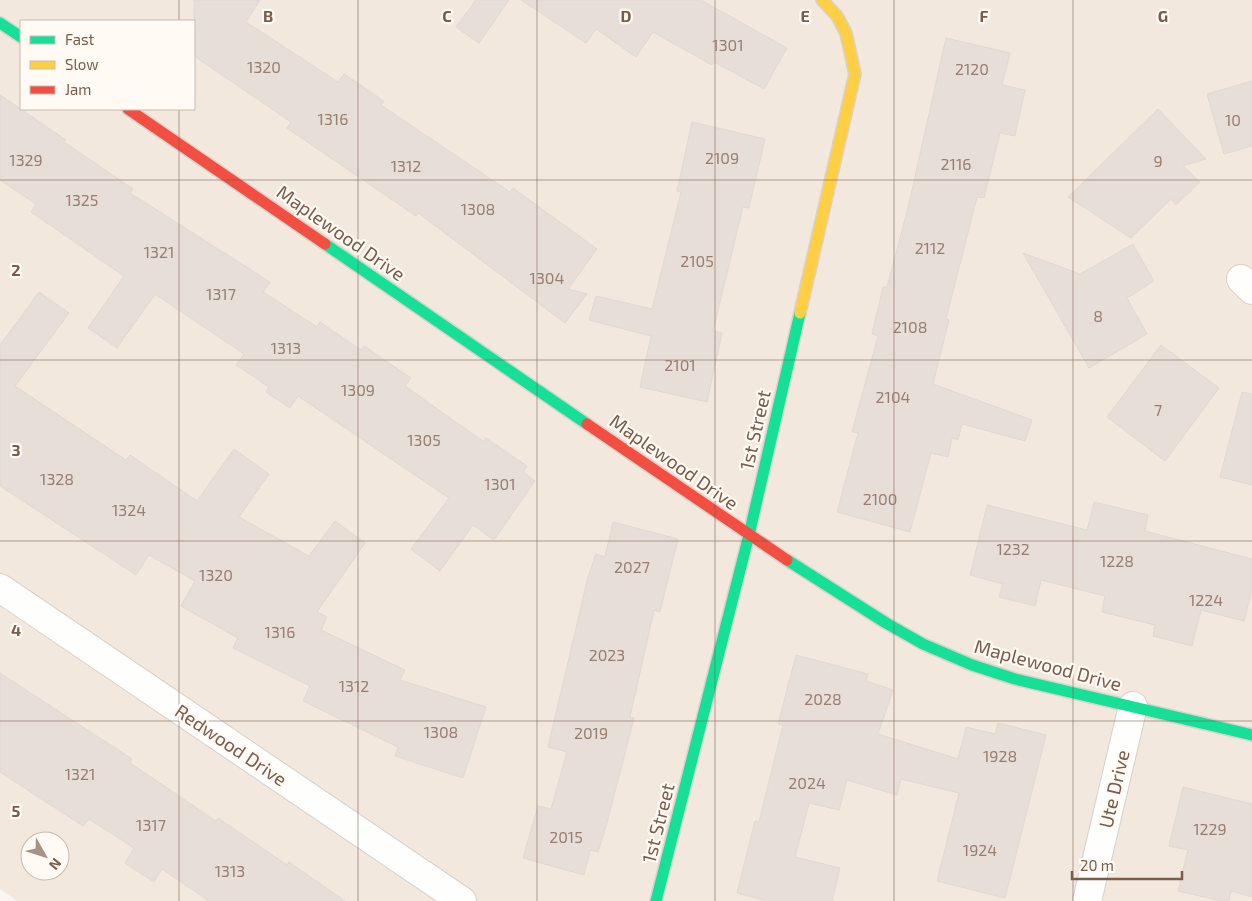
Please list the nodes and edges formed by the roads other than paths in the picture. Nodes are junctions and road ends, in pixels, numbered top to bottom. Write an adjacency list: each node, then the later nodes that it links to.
1 (822, 0): 5 (street, 1st Street)
2 (0, 22): 3 (street)
3 (20, 36)
4 (129, 110): 5 (street, Maplewood Drive)
5 (749, 535): 7 (street, Maplewood Drive); 10 (street, 1st Street)
6 (0, 588): 9 (street, Redwood Drive)
7 (1133, 706): 8 (street, Maplewood Drive); 11 (street, Ute Drive)
8 (1252, 735)
9 (462, 901)
10 (656, 901)
11 (1087, 901)

